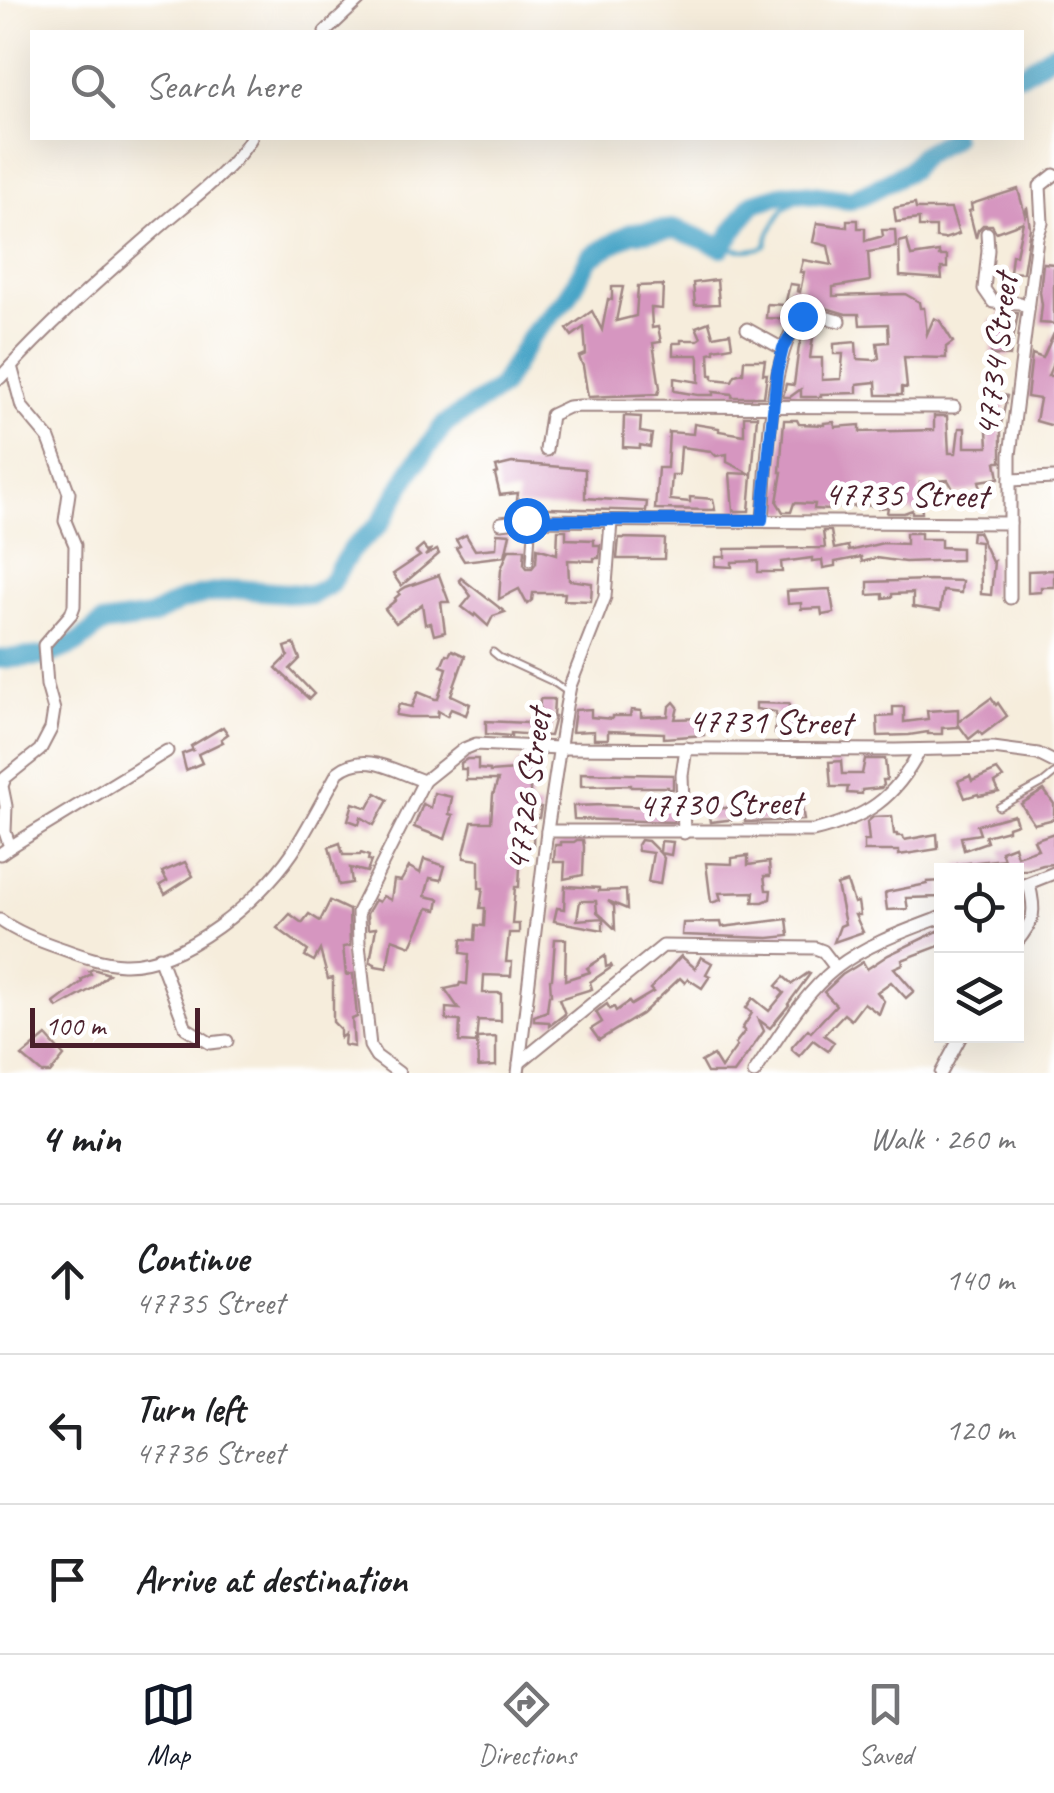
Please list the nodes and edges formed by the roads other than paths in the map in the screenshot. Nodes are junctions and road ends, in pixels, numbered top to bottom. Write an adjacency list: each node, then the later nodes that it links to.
1 (359, 0): 2 (street)
2 (327, 30)
3 (249, 140): 10 (street)
4 (1054, 175): 6 (street, 47734 Street)
5 (988, 233): 6 (street)
6 (1028, 308): 16 (street, 47734 Street)
7 (840, 321): 9 (street)
8 (747, 329): 9 (street)
9 (783, 348): 12 (street)
10 (11, 366): 11 (street); 36 (street)
11 (0, 378)
12 (773, 406): 13 (street); 14 (street); 18 (street)
13 (954, 407)
14 (546, 450)
15 (1054, 478): 16 (street)
16 (1010, 480): 20 (street, 47734 Street)
17 (542, 520): 19 (street, 47735 Street); 21 (street, 47735 Street); 22 (lane)
18 (762, 520): 19 (street, 47735 Street); 20 (street, 47735 Street)
19 (611, 522): 25 (street, 47726 Street)
20 (1010, 522): 23 (street, 47734 Street)
21 (501, 524)
22 (530, 562)
23 (1010, 598)
24 (493, 652): 25 (lane)
25 (568, 693): 26 (street, 47726 Street)
26 (559, 748): 27 (street, 47731 Street); 32 (street, 47731 Street); 34 (street, 47726 Street)
27 (686, 748): 28 (street, 47731 Street); 35 (street)
28 (920, 750): 30 (street, 47731 Street); 35 (street, 47730 Street)
29 (167, 752): 36 (street)
30 (1054, 762)
31 (1054, 774): 33 (lane)
32 (424, 781): 43 (street); 48 (street)
33 (999, 808)
34 (547, 831): 35 (street, 47730 Street); 47 (street, 47726 Street)
35 (684, 833)
36 (5, 850)
37 (1054, 873): 38 (street)
38 (1024, 885)
39 (1024, 890): 42 (street)
40 (0, 920): 43 (street)
41 (934, 920): 44 (street)
42 (1024, 932)
43 (159, 957): 45 (street)
44 (836, 968): 47 (street); 49 (street)
45 (227, 1041)
46 (957, 1043): 50 (street)
47 (518, 1068)
48 (399, 1073)
49 (754, 1073)
50 (941, 1073)

